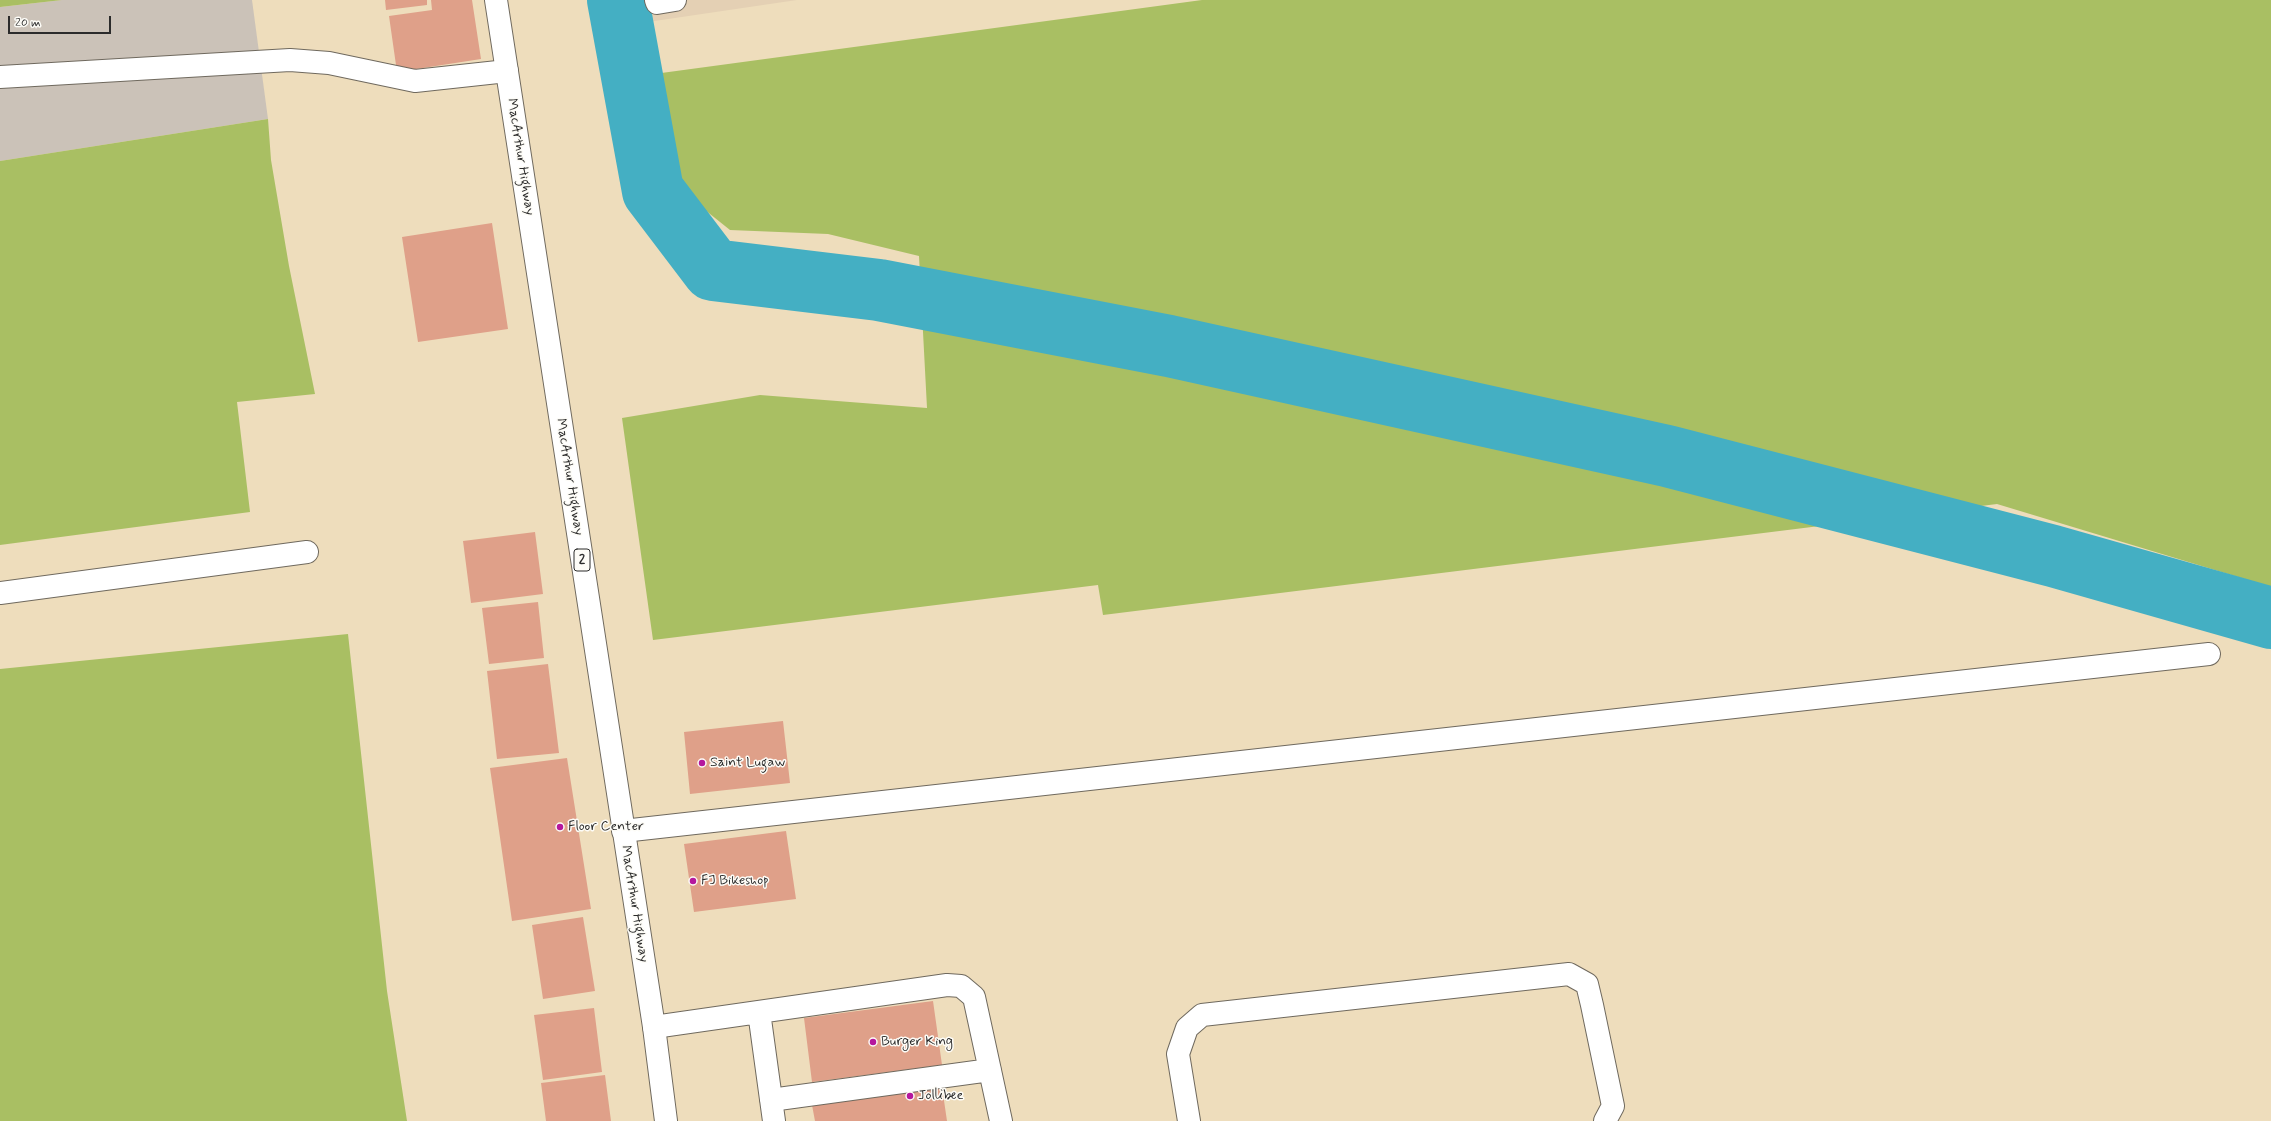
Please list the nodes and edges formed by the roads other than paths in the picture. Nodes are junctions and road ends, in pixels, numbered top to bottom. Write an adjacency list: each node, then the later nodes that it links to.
1 (496, 0): 4 (main road, MacArthur Highway / 2)
2 (656, 0): 3 (main road)
3 (675, 0)
4 (507, 72): 5 (main road); 9 (main road, MacArthur Highway / 2)
5 (0, 76)
6 (307, 552): 7 (main road)
7 (0, 593)
8 (2209, 654): 9 (main road)
9 (623, 831): 11 (main road, MacArthur Highway / 2)
10 (759, 1012): 11 (main road); 12 (main road); 13 (main road)
11 (654, 1027): 14 (main road, MacArthur Highway / 2)
12 (990, 1070): 13 (main road); 16 (main road)
13 (771, 1100): 15 (main road)
14 (666, 1121)
15 (774, 1121)
16 (1001, 1121)
17 (1189, 1121): 18 (main road)
18 (1606, 1121)

